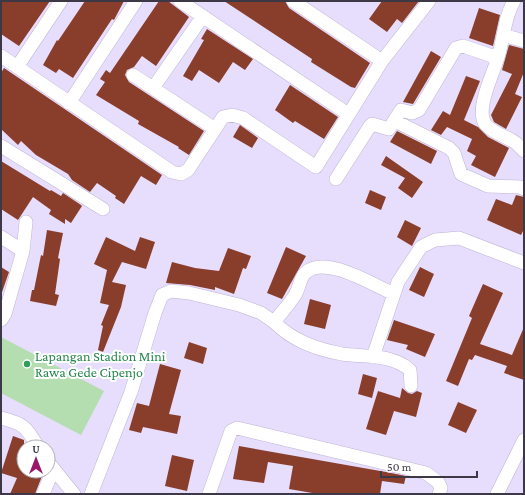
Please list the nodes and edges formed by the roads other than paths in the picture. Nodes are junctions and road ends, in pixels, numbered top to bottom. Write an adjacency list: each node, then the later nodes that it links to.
1 (62, 1): 13 (street)
2 (136, 1): 16 (street)
3 (180, 1): 7 (street)
4 (293, 1): 12 (street)
5 (429, 1): 12 (street)
6 (514, 1): 8 (street)
7 (203, 16): 15 (street); 17 (street)
8 (503, 35): 9 (street); 11 (street)
9 (524, 41)
10 (1, 56): 13 (street)
11 (498, 58): 18 (street); 21 (street)
12 (382, 61): 17 (street)
13 (17, 67): 16 (street)
14 (133, 75): 15 (street)
15 (153, 88): 19 (street)
16 (69, 103): 19 (street)
17 (348, 114): 19 (street)
18 (395, 120): 22 (street); 23 (street)
19 (215, 129)
20 (1, 146): 24 (street)
21 (524, 151)
22 (336, 179)
23 (524, 189)
24 (103, 209)
25 (26, 222): 27 (street)
26 (1, 237): 27 (street)
27 (23, 251): 30 (street)
28 (524, 263): 29 (street)
29 (394, 294): 31 (street); 32 (street)
30 (1, 320)
31 (274, 322): 32 (street); 41 (street)
32 (373, 357): 33 (street)
33 (411, 386)
34 (1, 421): 35 (street)
35 (33, 439)
36 (524, 440): 44 (street)
37 (56, 472): 40 (street)
38 (47, 479): 39 (street)
39 (43, 494)
40 (74, 494)
41 (91, 494)
42 (209, 494): 43 (street)
43 (439, 494)
44 (497, 494)

